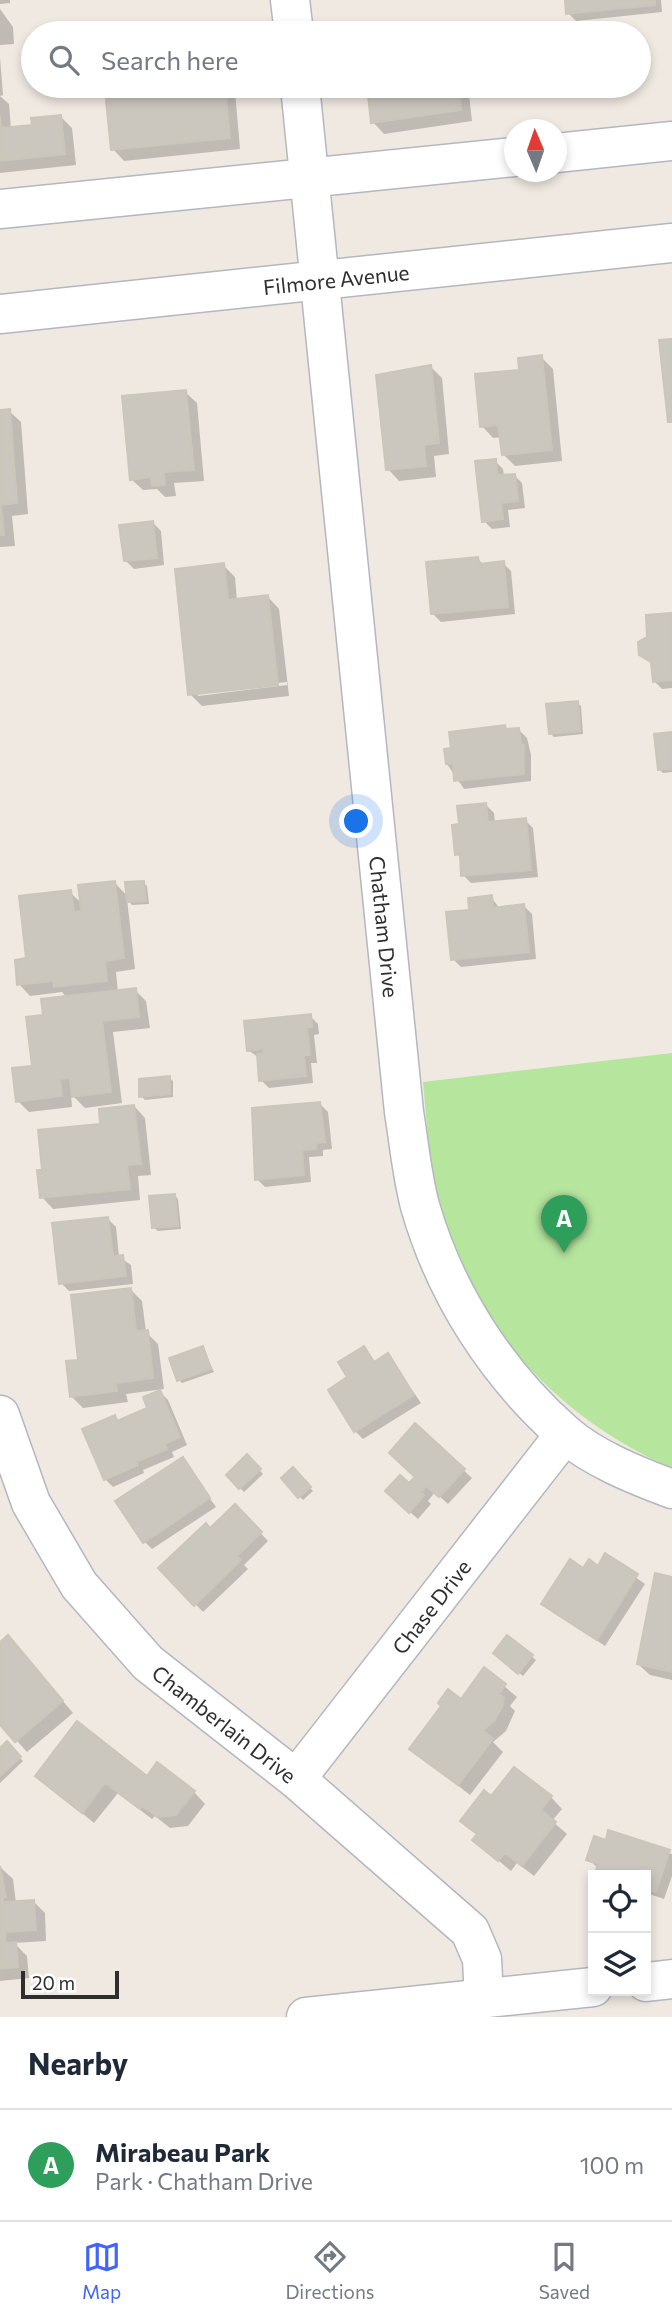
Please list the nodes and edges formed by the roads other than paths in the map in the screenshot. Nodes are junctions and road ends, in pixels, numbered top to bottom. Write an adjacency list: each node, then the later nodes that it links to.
1 (290, 0): 2 (street)
2 (293, 21)
3 (301, 98): 7 (street, Chatham Drive)
4 (672, 141): 5 (street)
5 (567, 152)
6 (504, 158): 7 (street)
7 (309, 178): 8 (street); 10 (street, Chatham Drive)
8 (0, 209)
9 (672, 243): 10 (street, Filmore Avenue)
10 (318, 280): 11 (street, Filmore Avenue); 13 (street, Chatham Drive)
11 (0, 314)
12 (0, 1415): 15 (street, Chamberlain Drive)
13 (565, 1434): 14 (street, Chatham Drive); 15 (street, Chase Drive)
14 (672, 1489)
15 (296, 1779): 19 (street, Chamberlain Drive)
16 (672, 1979): 17 (street)
17 (651, 1981)
18 (588, 1988): 19 (street)
19 (484, 1998): 20 (street)
20 (306, 2017)

